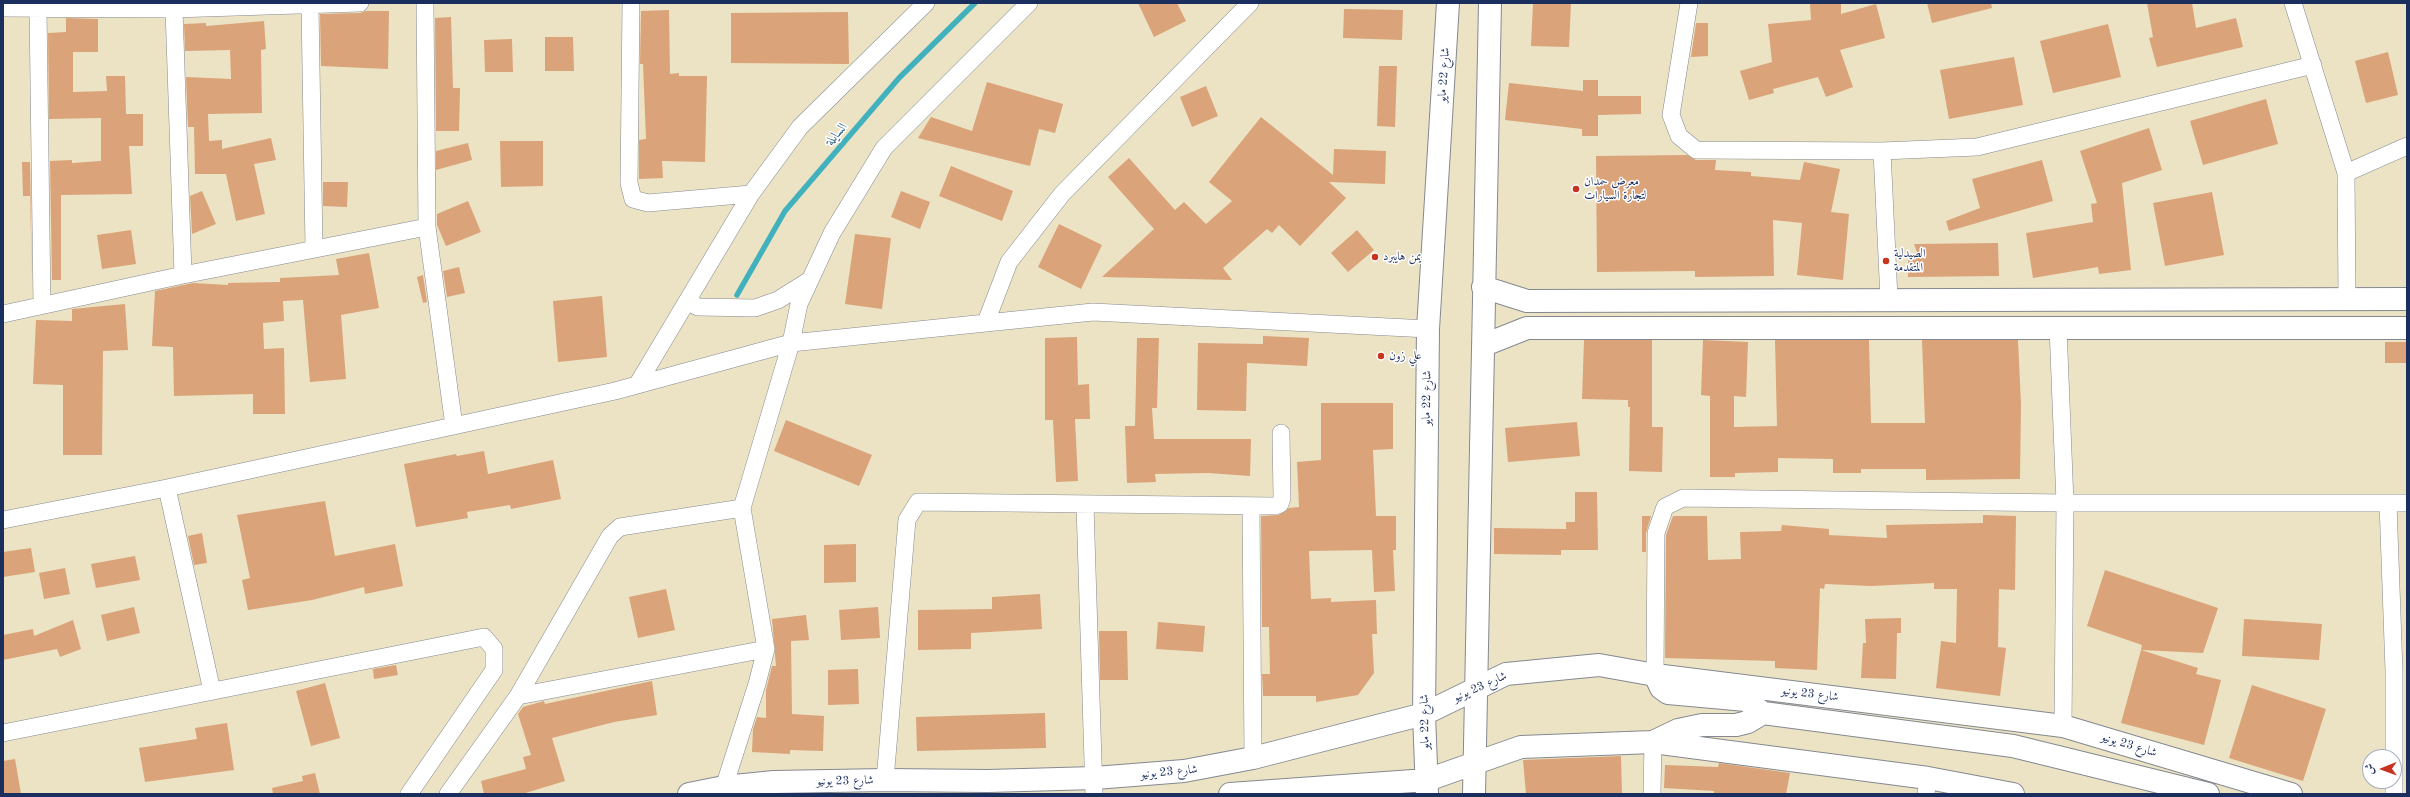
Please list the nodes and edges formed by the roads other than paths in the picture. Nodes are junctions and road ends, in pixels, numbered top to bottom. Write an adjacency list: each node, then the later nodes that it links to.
1 (360, 3): 11 (street)
2 (425, 3): 20 (street)
3 (631, 3): 19 (street)
4 (926, 3): 19 (street)
5 (1029, 3): 23 (street)
6 (1250, 3): 33 (street)
7 (1448, 3): 35 (street, شارع 22 مايو)
8 (1490, 3): 24 (street)
9 (1689, 3): 17 (street)
10 (2292, 3): 15 (street)
11 (310, 6): 14 (street); 21 (street)
12 (3, 8): 13 (street)
13 (38, 8): 14 (street); 31 (street)
14 (174, 9): 22 (street)
15 (2313, 65): 17 (street); 18 (street)
16 (2407, 146): 18 (street)
17 (1882, 151): 25 (street)
18 (2346, 173): 27 (street)
19 (751, 194): 29 (street)
20 (428, 227): 21 (street); 42 (street)
21 (314, 248): 22 (street)
22 (183, 275): 31 (street)
23 (810, 280): 29 (street); 39 (street)
24 (1483, 287): 30 (street); 40 (street)
25 (1889, 299): 26 (street); 30 (street)
26 (2058, 299): 27 (street); 34 (street)
27 (2347, 299): 28 (street); 37 (street)
28 (2407, 299)
29 (687, 300): 41 (street)
30 (1528, 301): 36 (street)
31 (42, 305): 32 (street)
32 (3, 314)
33 (986, 322): 35 (street); 39 (street)
34 (2058, 327): 36 (street); 37 (street); 45 (street)
35 (1428, 328): 59 (street, شارع 22 مايو)
36 (1528, 328): 40 (street)
37 (2344, 328): 38 (street)
38 (2407, 328)
39 (791, 343): 41 (street); 50 (street)
40 (1484, 346): 55 (street)
41 (637, 385): 42 (street)
42 (454, 426): 44 (street)
43 (1281, 433): 49 (street)
44 (167, 488): 51 (street); 56 (street)
45 (2065, 502): 46 (street); 54 (street); 60 (street)
46 (2388, 503): 47 (street); 53 (street)
47 (2407, 503)
48 (1085, 505): 49 (street); 65 (street); 66 (street)
49 (1251, 507): 63 (street)
50 (742, 508): 52 (street); 57 (street)
51 (3, 520)
52 (766, 649): 57 (street); 69 (street)
53 (2400, 671): 79 (street)
54 (1655, 675): 55 (street, شارع 23 يونيو); 58 (street); 60 (street, شارع 23 يونيو)
55 (1476, 688): 59 (street, شارع 23 يونيو); 64 (street)
56 (212, 691): 61 (street); 70 (street)
57 (518, 696): 71 (street)
58 (1763, 713): 62 (street); 77 (street)
59 (1424, 714): 63 (street, شارع 23 يونيو); 68 (street, شارع 22 مايو)
60 (2063, 726): 78 (street, شارع 23 يونيو)
61 (3, 733)
62 (1653, 742): 64 (street); 67 (street); 75 (street)
63 (1253, 758): 66 (street, شارع 23 يونيو)
64 (1475, 761): 68 (street); 74 (street)
65 (885, 780): 66 (street, شارع 23 يونيو); 69 (street, شارع 23 يونيو)
66 (1095, 786)
67 (1927, 786): 76 (street)
68 (1427, 787): 73 (street)
69 (725, 790): 72 (street, شارع 23 يونيو)
70 (409, 794)
71 (448, 794)
72 (689, 794)
73 (1230, 794)
74 (1474, 794)
75 (1652, 794)
76 (2013, 794)
77 (2208, 794)
78 (2291, 794)
79 (2394, 794)

